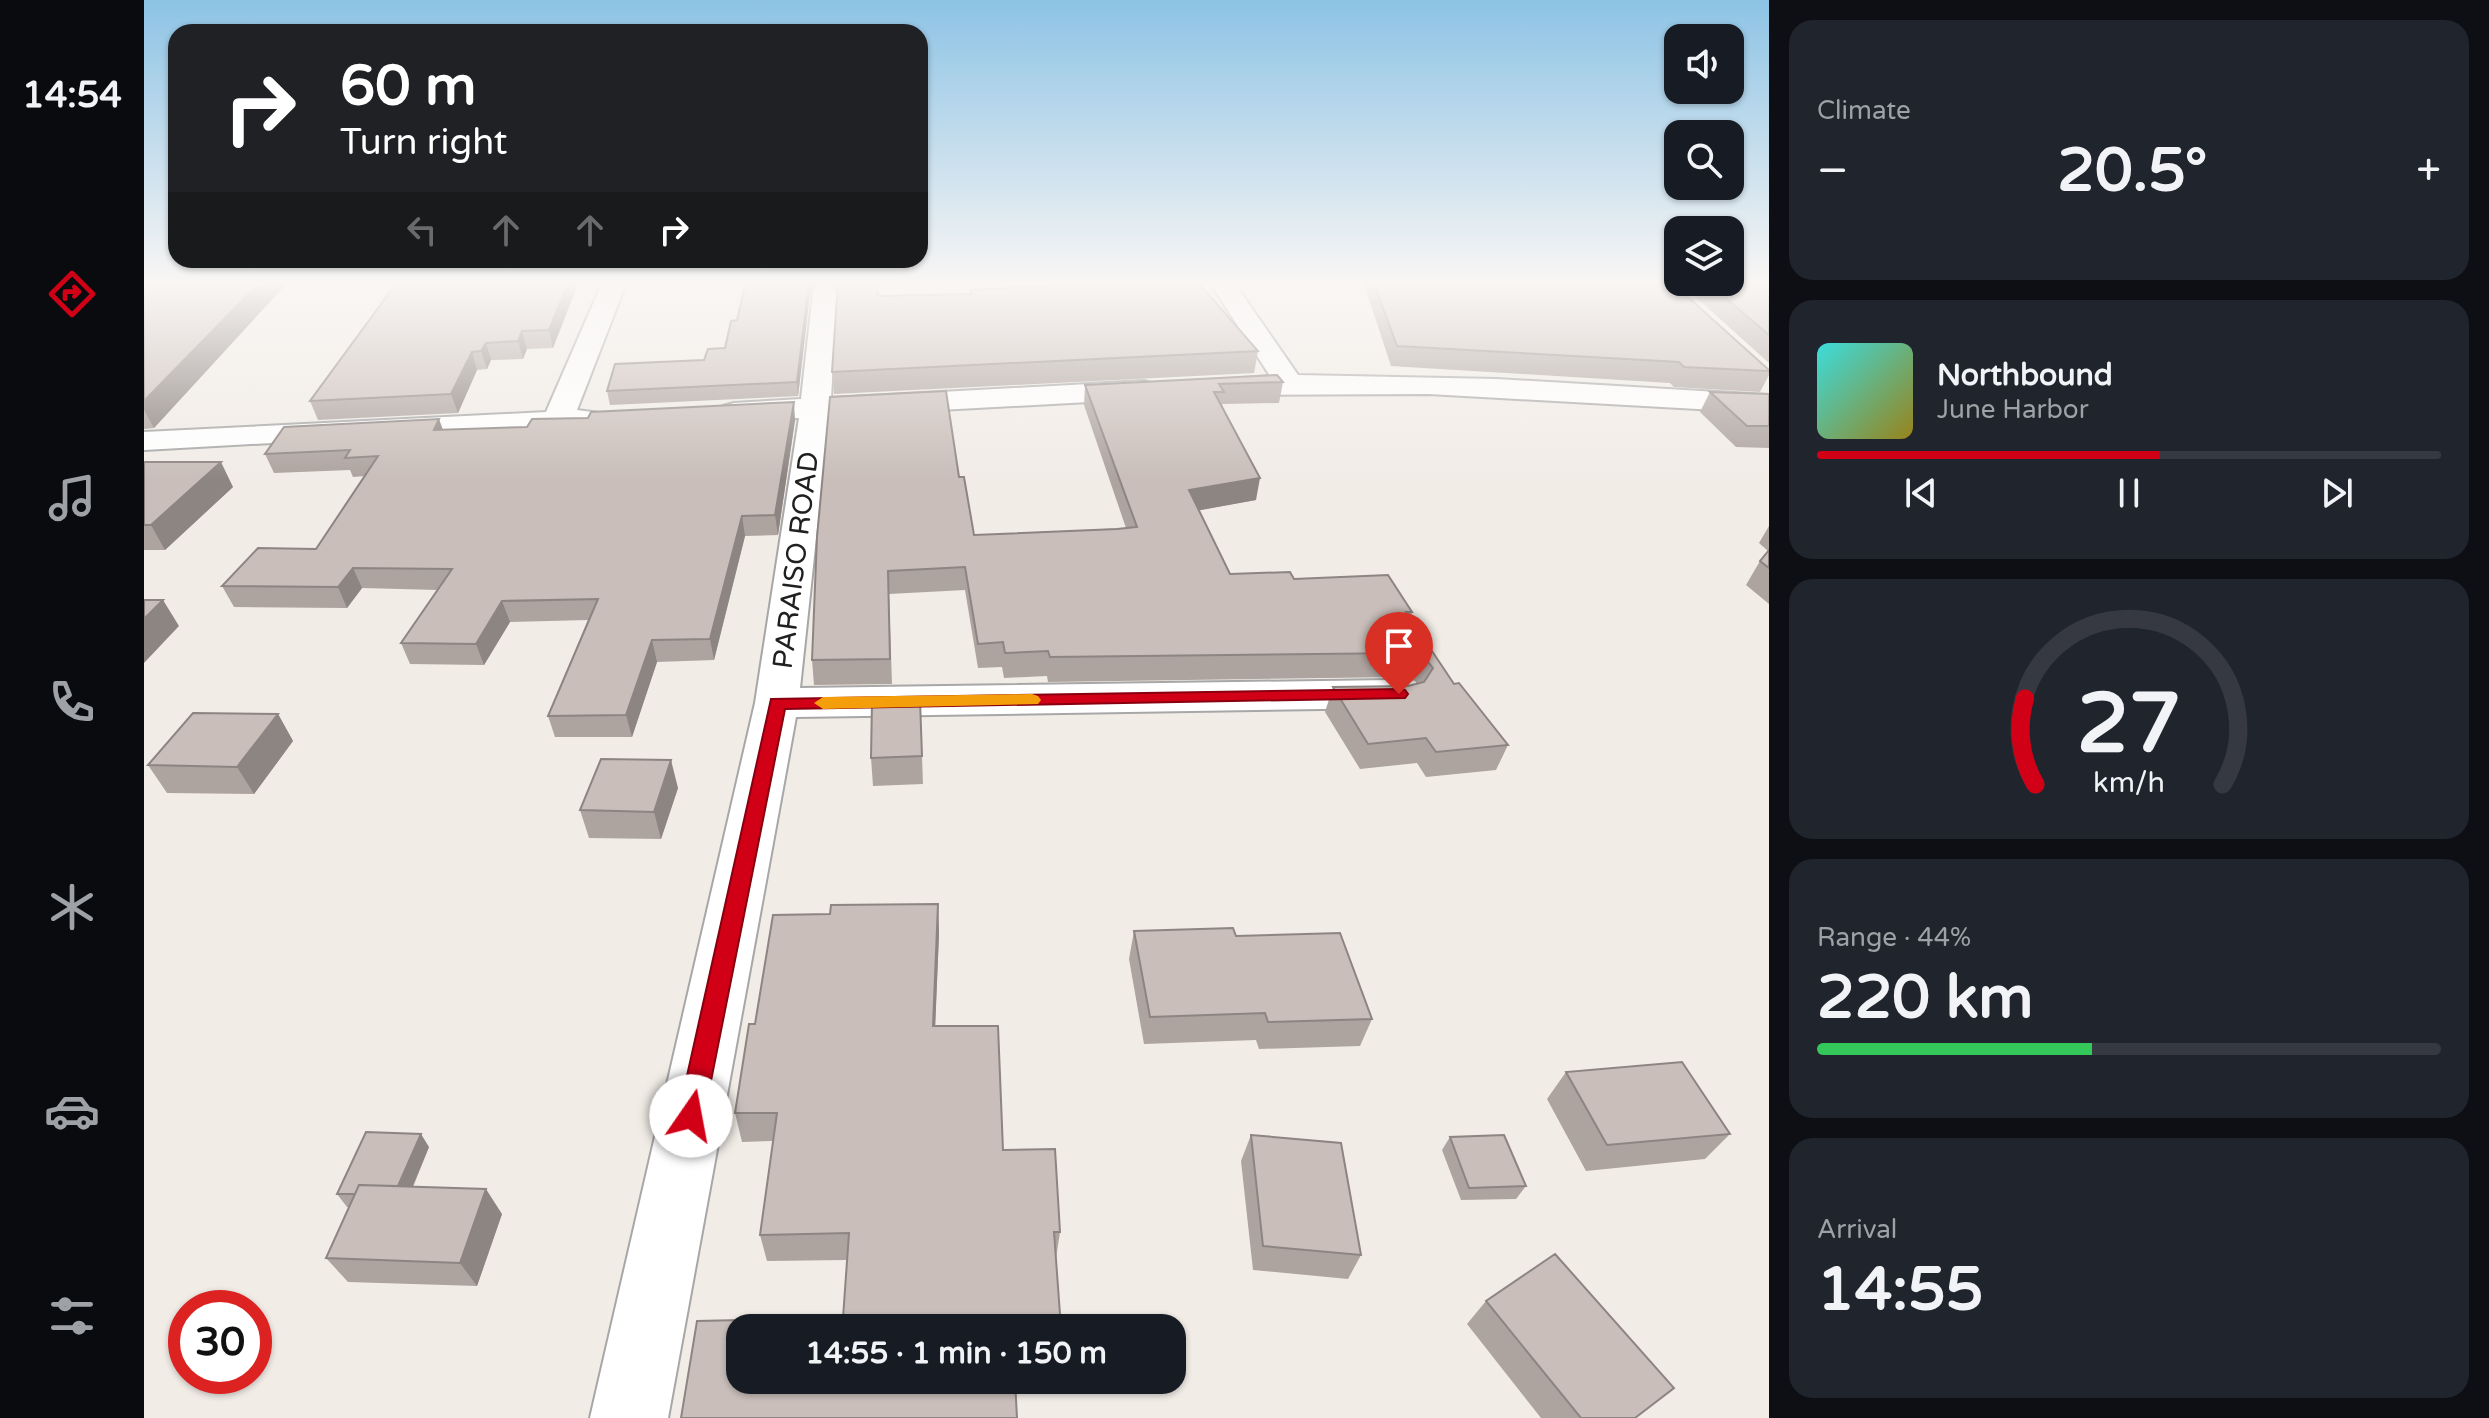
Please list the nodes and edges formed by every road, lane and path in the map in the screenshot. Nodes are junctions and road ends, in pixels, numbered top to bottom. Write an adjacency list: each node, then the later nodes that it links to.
1 (588, 347): 12 (street)
2 (820, 347): 9 (street, PARAISO ROAD)
3 (1265, 347): 4 (street)
4 (1289, 383): 5 (street); 7 (street)
5 (1196, 387)
6 (1165, 389): 9 (street)
7 (1769, 404)
8 (307, 408): 13 (street)
9 (815, 408): 10 (street); 16 (street, PARAISO ROAD)
10 (709, 413)
11 (619, 417): 12 (street)
12 (558, 420): 13 (street)
13 (289, 434): 14 (street)
14 (144, 441)
15 (1399, 694): 16 (street)
16 (777, 703): 17 (street, PARAISO ROAD)
17 (629, 1418)

